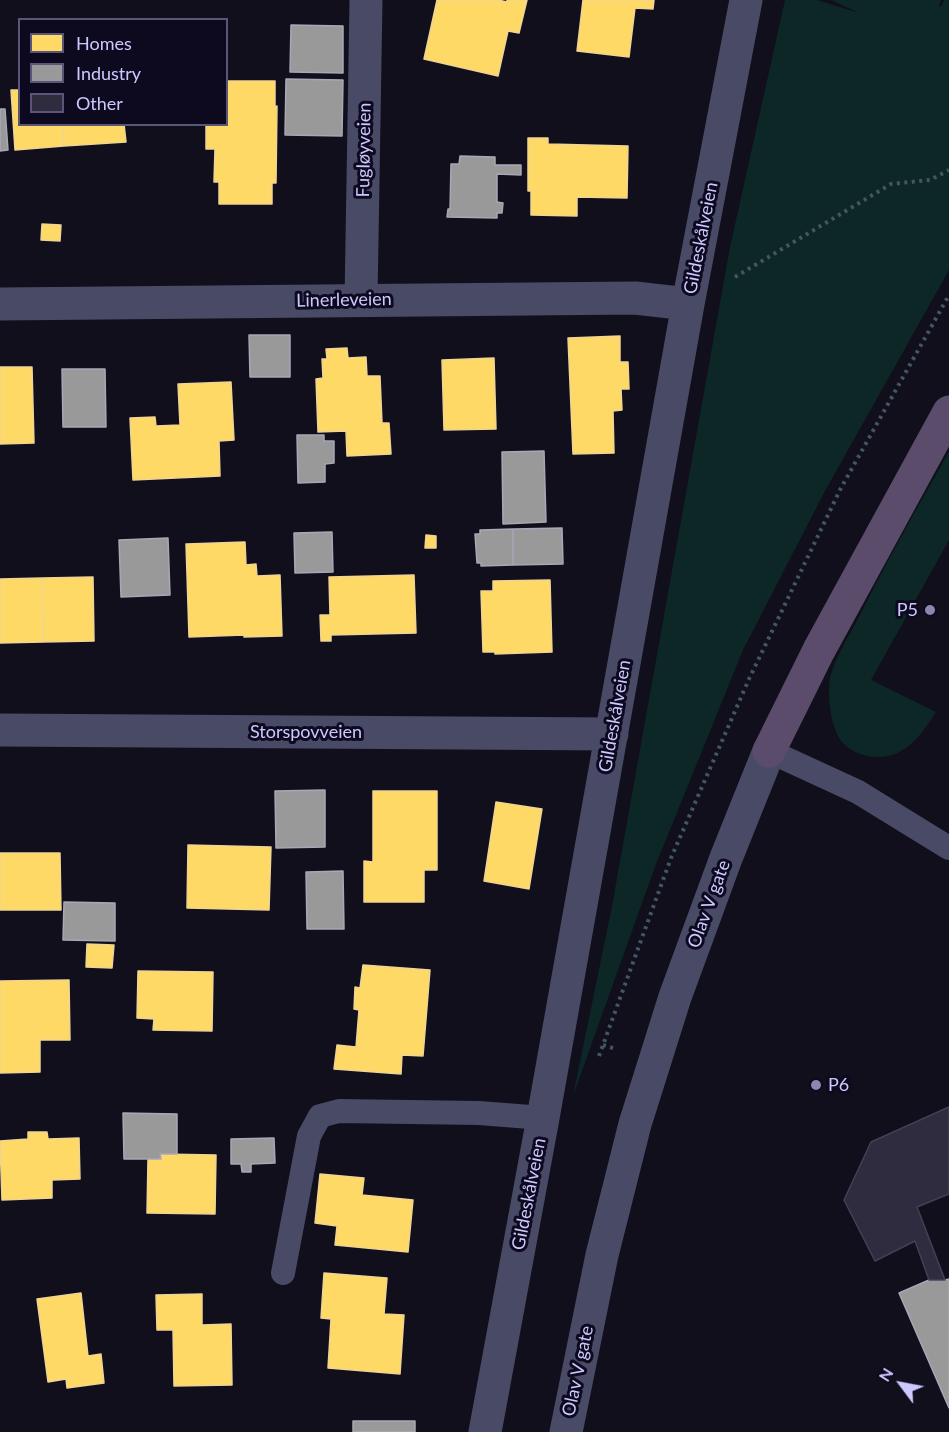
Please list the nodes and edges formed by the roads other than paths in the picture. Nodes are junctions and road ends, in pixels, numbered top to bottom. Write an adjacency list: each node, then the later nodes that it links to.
1 (366, 0): 3 (street, Fugløyveien)
2 (746, 0): 5 (street, Gildeskålveien)
3 (361, 300): 4 (street, Linerleveien); 5 (street, Linerleveien)
4 (0, 304)
5 (688, 304): 8 (street, Gildeskålveien)
6 (949, 412): 9 (highway, Olav V gate)
7 (0, 730): 8 (street, Storspovveien)
8 (612, 734): 11 (street, Gildeskålveien)
9 (769, 751): 10 (lane); 14 (street, Olav V gate)
10 (949, 848)
11 (543, 1118): 12 (lane); 13 (street, Gildeskålveien)
12 (283, 1273)
13 (485, 1432)
14 (566, 1432)

